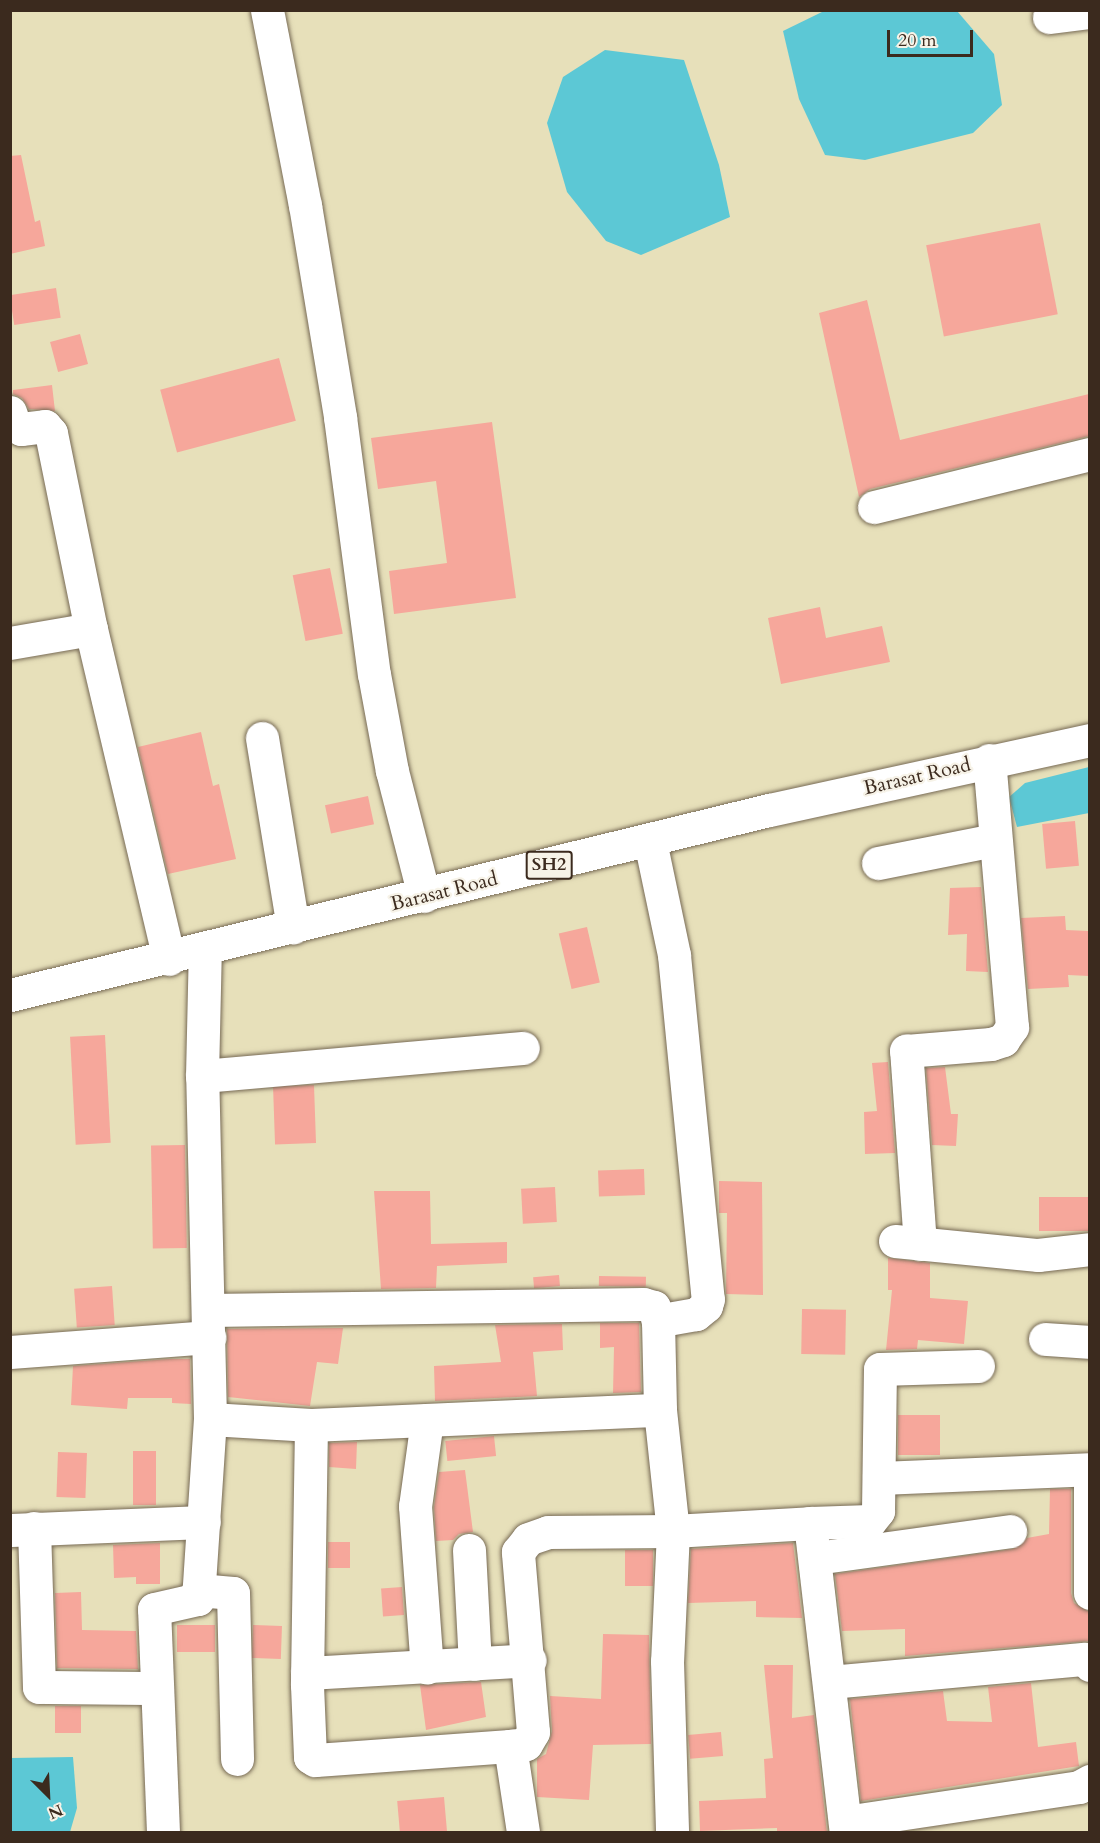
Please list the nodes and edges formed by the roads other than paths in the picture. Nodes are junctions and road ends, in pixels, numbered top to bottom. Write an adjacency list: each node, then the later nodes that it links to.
1 (267, 10): 15 (street)
2 (1089, 12): 3 (street)
3 (1049, 17)
4 (10, 412): 7 (street)
5 (1089, 454): 6 (street)
6 (874, 507)
7 (91, 629): 8 (street); 18 (street)
8 (10, 644)
9 (262, 738): 16 (street)
10 (1089, 740): 11 (street, Barasat Road / SH2)
11 (989, 760): 12 (street); 13 (street, Barasat Road / SH2)
12 (994, 840): 14 (street); 22 (street)
13 (650, 841): 15 (street, Barasat Road / SH2); 23 (street)
14 (878, 863)
15 (424, 896): 16 (street, Barasat Road / SH2)
16 (293, 927): 17 (street, Barasat Road / SH2)
17 (205, 948): 18 (street, Barasat Road / SH2); 21 (street)
18 (168, 959): 19 (street, Barasat Road / SH2)
19 (10, 996)
20 (523, 1048): 21 (street)
21 (202, 1076): 24 (street)
22 (1089, 1249)
23 (658, 1321): 24 (street); 29 (street)
24 (209, 1323): 27 (street); 30 (street)
25 (1045, 1339): 26 (street)
26 (1089, 1342)
27 (10, 1352)
28 (978, 1366): 35 (street)
29 (660, 1410): 31 (street); 39 (street)
30 (210, 1419): 32 (street); 36 (street)
31 (427, 1420): 32 (street); 48 (street)
32 (311, 1425): 49 (street)
33 (1089, 1469): 35 (street)
34 (1089, 1476): 44 (street)
35 (879, 1478): 37 (street)
36 (204, 1522): 38 (street); 43 (street)
37 (810, 1523): 39 (street); 42 (street)
38 (22, 1529): 51 (street)
39 (673, 1531): 45 (street); 58 (street)
40 (1010, 1531): 42 (street)
41 (470, 1550): 46 (street)
42 (816, 1558): 50 (street)
43 (198, 1590): 51 (street); 53 (street)
44 (1089, 1593)
45 (530, 1660): 46 (street); 52 (street)
46 (476, 1664): 48 (street)
47 (1089, 1665): 50 (street)
48 (427, 1668): 49 (street)
49 (307, 1673): 52 (street)
50 (830, 1682): 55 (street)
51 (156, 1688): 56 (street)
52 (510, 1746): 57 (street)
53 (237, 1759)
54 (1089, 1781): 55 (street)
55 (845, 1827)
56 (163, 1833)
57 (523, 1833)
58 (672, 1833)

